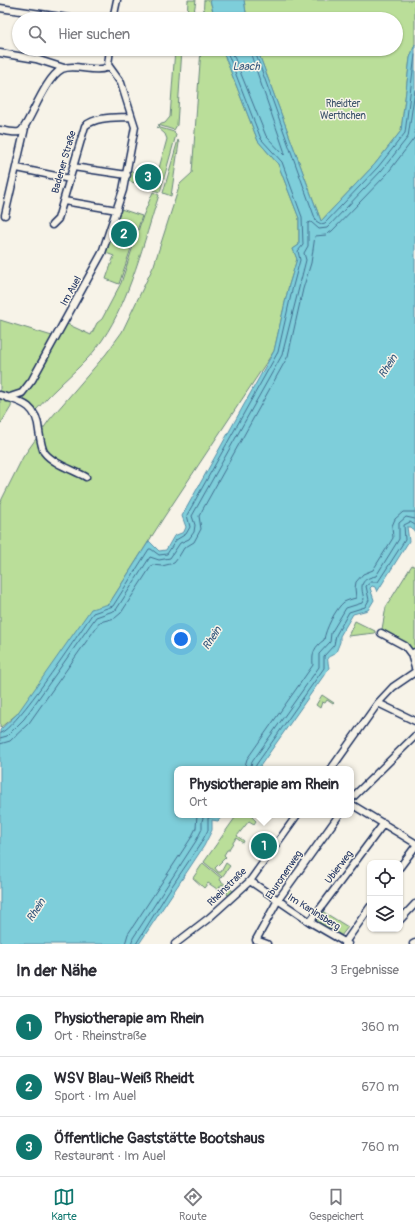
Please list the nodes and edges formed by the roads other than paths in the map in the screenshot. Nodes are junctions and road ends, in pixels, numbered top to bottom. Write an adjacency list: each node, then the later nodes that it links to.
1 (117, 0): 4 (street)
2 (0, 8): 3 (street)
3 (27, 12)
4 (114, 12)
5 (0, 53): 6 (street)
6 (12, 55)
7 (18, 56): 10 (street)
8 (109, 56): 9 (street)
9 (108, 65): 10 (street); 11 (street, Im Auel)
10 (64, 68): 12 (street)
11 (131, 117): 14 (street, Badener Straße); 16 (street, Im Auel)
12 (25, 128): 13 (street); 15 (street)
13 (0, 130)
14 (73, 167): 16 (street); 17 (street, Badener Straße)
15 (17, 168): 17 (street); 20 (street)
16 (126, 175): 19 (street, Im Auel)
17 (70, 179): 18 (street, Badener Straße)
18 (64, 201): 19 (street); 21 (street, Badener Straße)
19 (117, 210): 23 (street, Im Auel)
20 (5, 215)
21 (52, 225)
22 (0, 395): 23 (street)
23 (7, 398): 24 (street)
24 (86, 477)
25 (381, 633): 26 (street)
26 (413, 653): 27 (street)
27 (415, 668)
28 (415, 672): 29 (street)
29 (378, 703): 30 (street); 32 (street)
30 (415, 721)
31 (415, 736): 33 (street)
32 (333, 766)
33 (354, 796)
34 (354, 806): 37 (street)
35 (295, 818): 41 (street, Rheinstraße)
36 (337, 818): 42 (street, Eburonenweg)
37 (384, 823): 38 (street); 46 (street, Ubierweg)
38 (415, 843)
39 (415, 847): 40 (street)
40 (403, 863)
41 (250, 881): 42 (street, Im Kaninsberg); 47 (street, Rheinstraße)
42 (278, 900): 46 (street, Im Kaninsberg); 51 (street, Eburonenweg)
43 (415, 904): 45 (street)
44 (367, 911): 48 (street)
45 (403, 917)
46 (310, 922): 48 (street, Im Kaninsberg)
47 (180, 940): 49 (street, Rheinstraße); 50 (street)
48 (345, 943)
49 (175, 944)
50 (187, 944)
51 (266, 944)

